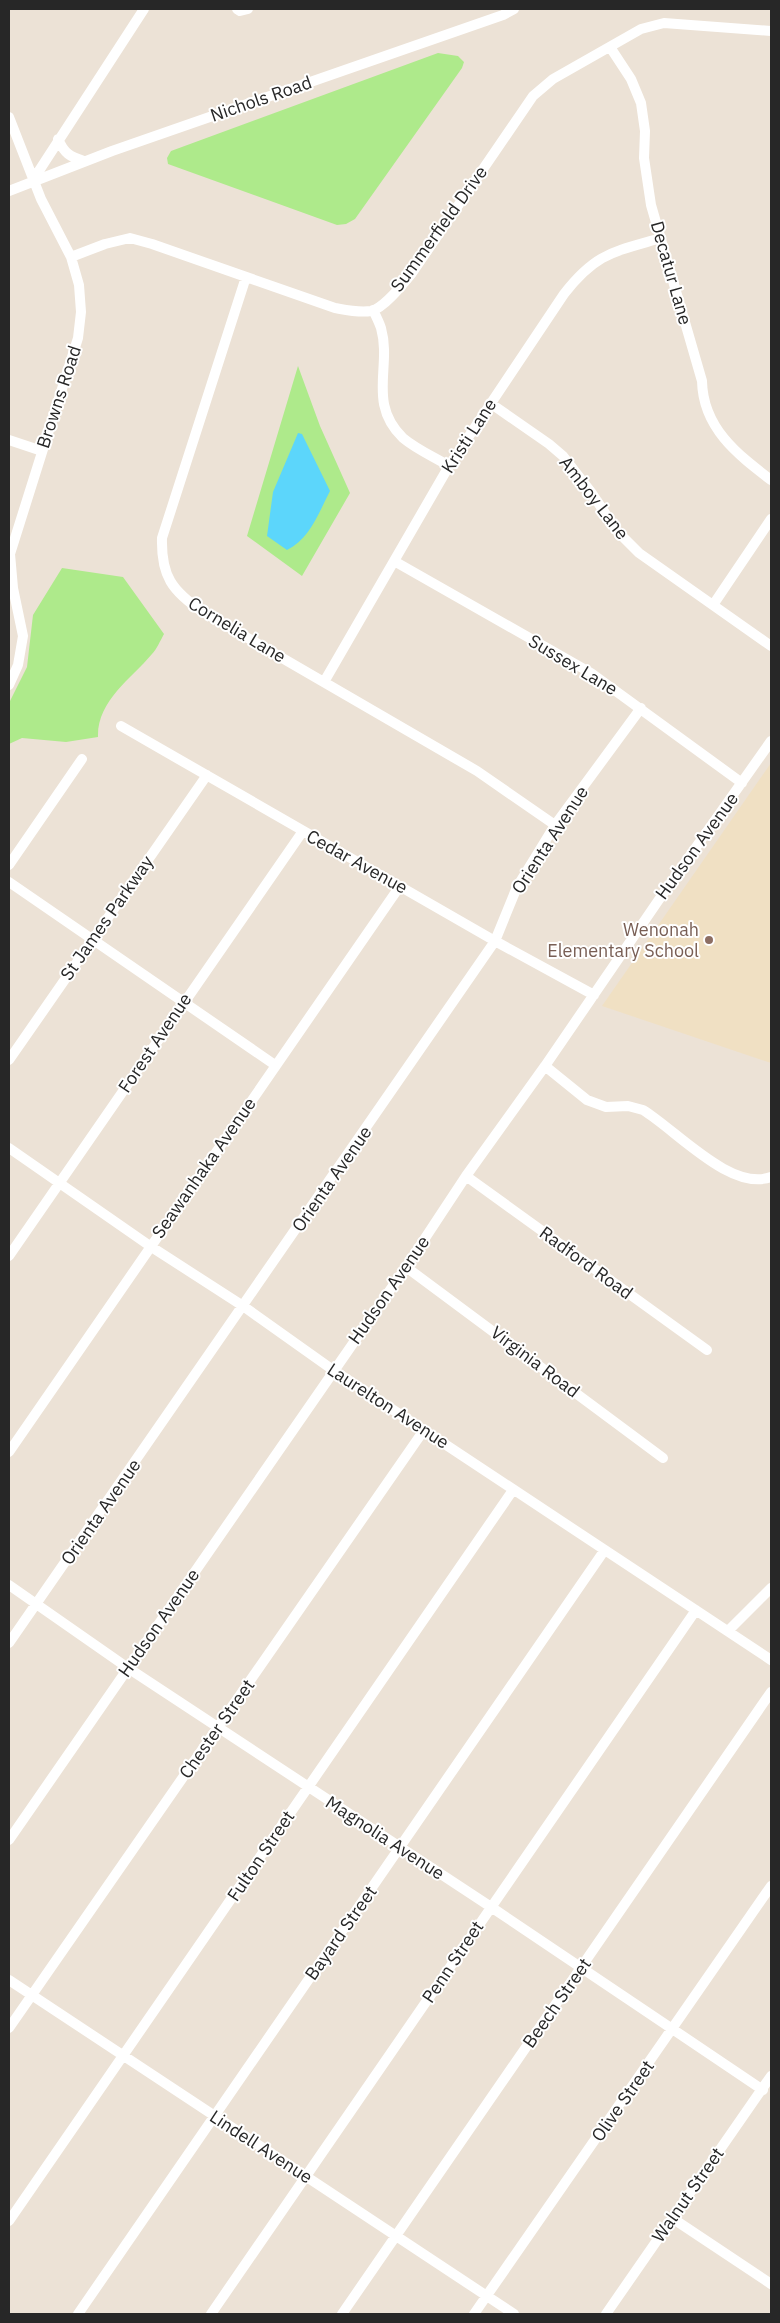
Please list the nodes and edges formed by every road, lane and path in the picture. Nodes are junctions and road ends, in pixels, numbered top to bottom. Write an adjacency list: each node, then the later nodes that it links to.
1 (144, 9): 8 (street)
2 (237, 9): 3 (street)
3 (248, 9)
4 (514, 9): 9 (street, Nichols Road)
5 (771, 31): 6 (street, Summerfield Drive)
6 (610, 47): 12 (street, Decatur Lane); 15 (street, Summerfield Drive)
7 (9, 117): 10 (street, Browns Road)
8 (58, 139): 9 (street); 10 (street)
9 (84, 161): 10 (street, Nichols Road)
10 (34, 180): 11 (street, Nichols Road); 13 (street, Browns Road)
11 (9, 190)
12 (661, 238): 16 (street, Kristi Lane); 20 (street, Decatur Lane)
13 (71, 257): 14 (street); 18 (street, Browns Road)
14 (246, 277): 15 (street); 26 (street, Cornelia Lane)
15 (373, 310): 19 (street)
16 (490, 403): 19 (street, Kristi Lane); 24 (street, Amboy Lane)
17 (9, 440): 18 (street)
18 (42, 450): 22 (street, Browns Road)
19 (449, 466): 23 (street, Kristi Lane)
20 (771, 480)
21 (771, 519): 24 (street)
22 (9, 554): 27 (street, Browns Road)
23 (394, 561): 26 (street, Kristi Lane); 28 (street, Sussex Lane)
24 (713, 605): 25 (street, Amboy Lane)
25 (771, 646)
26 (324, 682): 34 (street, Cornelia Lane)
27 (9, 685)
28 (641, 708): 33 (street, Sussex Lane); 34 (street, Orienta Avenue)
29 (121, 726): 32 (street, Cedar Avenue)
30 (771, 741): 33 (street, Hudson Avenue)
31 (82, 759): 36 (street)
32 (206, 776): 35 (street, Cedar Avenue); 39 (street, St James Parkway)
33 (742, 783): 41 (street, Hudson Avenue)
34 (555, 825): 40 (street, Orienta Avenue)
35 (303, 831): 38 (street, Cedar Avenue); 42 (street, Forest Avenue)
36 (9, 865)
37 (9, 882): 39 (street)
38 (400, 886): 40 (street, Cedar Avenue); 44 (street, Seawanhaka Avenue)
39 (92, 939): 42 (street); 43 (street, St James Parkway)
40 (495, 941): 41 (street, Cedar Avenue); 53 (street, Orienta Avenue)
41 (594, 995): 45 (street, Hudson Avenue)
42 (184, 1001): 44 (street); 49 (street, Forest Avenue)
43 (9, 1060)
44 (275, 1065): 50 (street, Seawanhaka Avenue)
45 (545, 1066): 47 (street, Hudson Avenue); 48 (street)
46 (9, 1148): 49 (street, Laurelton Avenue)
47 (466, 1176): 52 (street, Hudson Avenue); 54 (street, Radford Road)
48 (771, 1177)
49 (59, 1183): 50 (street, Laurelton Avenue); 51 (street, Forest Avenue)
50 (150, 1246): 53 (street, Laurelton Avenue); 57 (street, Seawanhaka Avenue)
51 (9, 1256)
52 (406, 1267): 55 (street, Hudson Avenue); 58 (street, Virginia Road)
53 (243, 1306): 55 (street, Laurelton Avenue); 63 (street, Orienta Avenue)
54 (707, 1350)
55 (333, 1370): 56 (street, Laurelton Avenue); 68 (street, Hudson Avenue)
56 (424, 1430): 59 (street, Laurelton Avenue); 70 (street, Chester Street)
57 (9, 1452)
58 (663, 1458)
59 (513, 1490): 60 (street, Laurelton Avenue); 71 (street, Fulton Street)
60 (604, 1551): 64 (street, Laurelton Avenue); 73 (street, Bayard Street)
61 (9, 1585): 63 (street, Magnolia Avenue)
62 (771, 1588): 65 (street)
63 (37, 1604): 66 (street, Orienta Avenue); 68 (street, Magnolia Avenue)
64 (696, 1610): 65 (street, Laurelton Avenue); 75 (street, Penn Street)
65 (728, 1631): 67 (street, Laurelton Avenue)
66 (9, 1643)
67 (771, 1660)
68 (128, 1668): 70 (street, Magnolia Avenue); 72 (street, Hudson Avenue)
69 (771, 1692): 76 (street, Beech Street)
70 (218, 1727): 71 (street, Magnolia Avenue); 78 (street, Chester Street)
71 (308, 1787): 73 (street, Magnolia Avenue); 81 (street, Fulton Street)
72 (9, 1840)
73 (399, 1848): 75 (street, Magnolia Avenue); 84 (street, Bayard Street)
74 (771, 1886): 80 (street, Olive Street)
75 (491, 1907): 76 (street, Magnolia Avenue); 85 (street, Penn Street)
76 (581, 1968): 80 (street, Magnolia Avenue); 88 (street, Beech Street)
77 (9, 1980): 78 (street, Lindell Avenue)
78 (32, 1995): 79 (street, Chester Street); 81 (street, Lindell Avenue)
79 (9, 2028)
80 (674, 2029): 83 (street, Magnolia Avenue); 90 (street, Olive Street)
81 (124, 2056): 84 (street, Lindell Avenue); 87 (street, Fulton Street)
82 (771, 2076): 83 (street, Walnut Street)
83 (762, 2090): 86 (street, Walnut Street)
84 (214, 2116): 85 (street, Lindell Avenue); 91 (street, Bayard Street)
85 (306, 2177): 88 (street, Lindell Avenue); 92 (street, Penn Street)
86 (672, 2218): 89 (street); 96 (street, Walnut Street)
87 (9, 2221)
88 (396, 2235): 90 (street, Lindell Avenue); 93 (street, Beech Street)
89 (771, 2284)
90 (486, 2296): 94 (street, Olive Street); 95 (street, Lindell Avenue)
91 (78, 2314)
92 (211, 2314)
93 (342, 2314)
94 (474, 2314)
95 (514, 2314)
96 (606, 2314)

